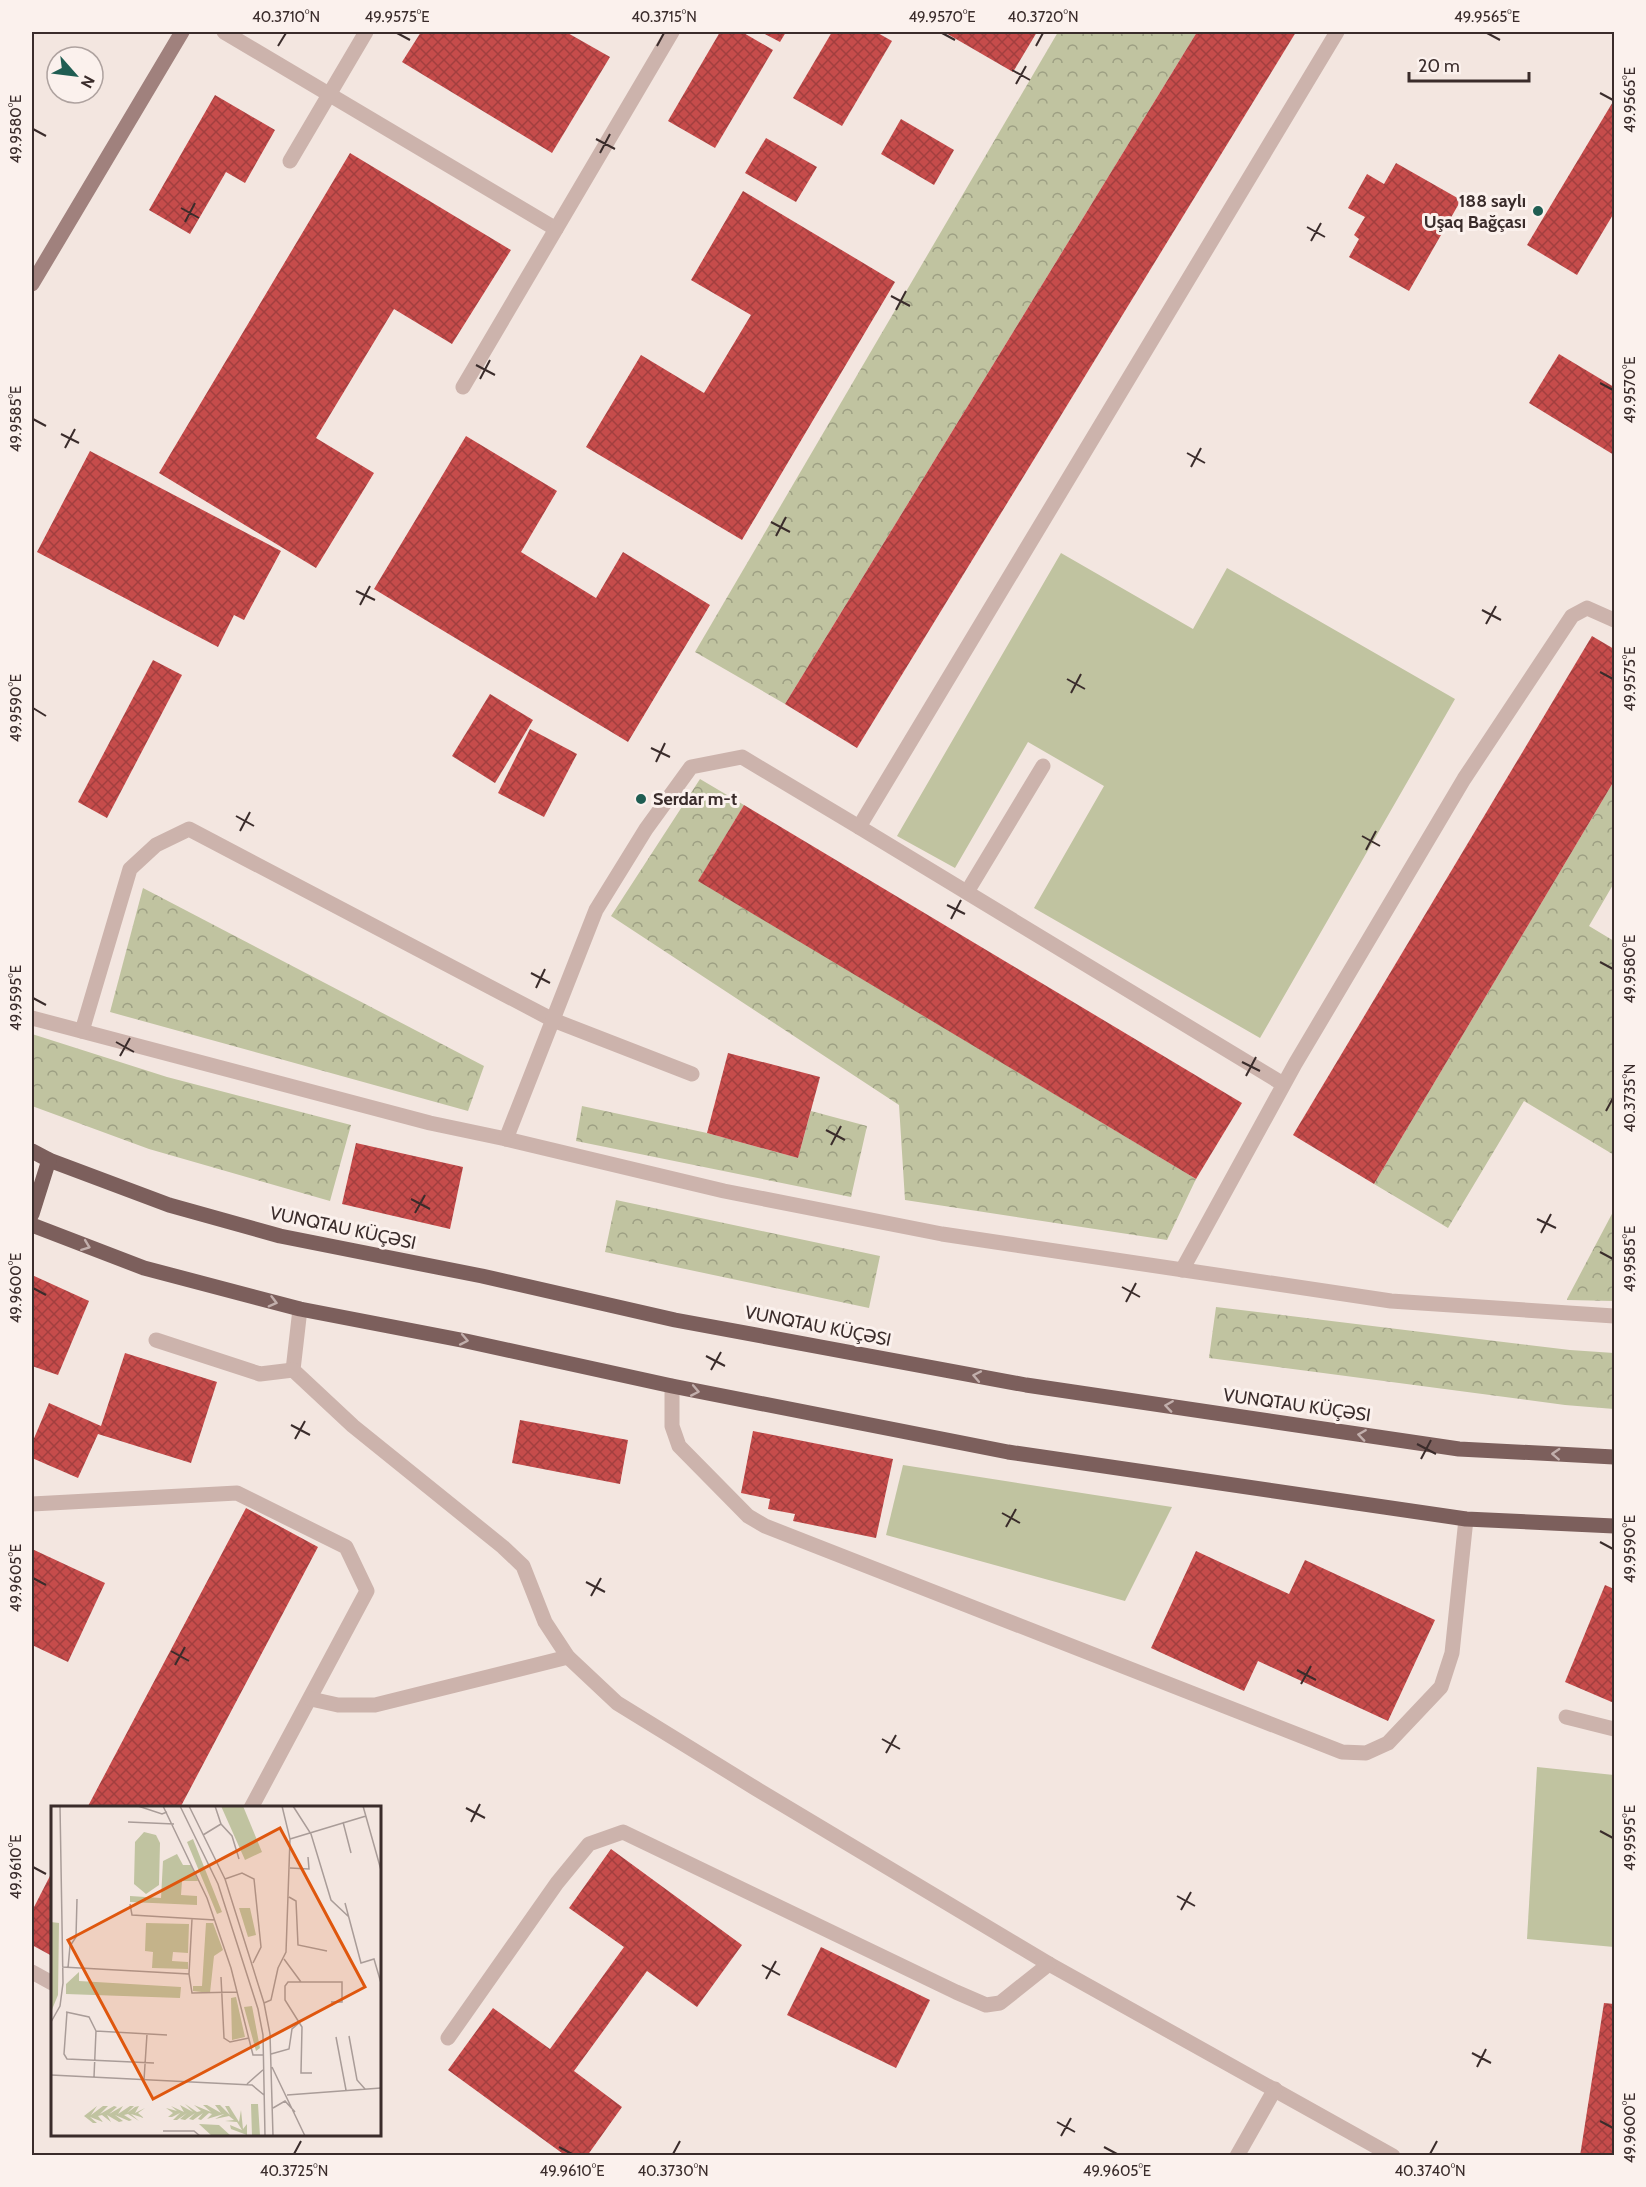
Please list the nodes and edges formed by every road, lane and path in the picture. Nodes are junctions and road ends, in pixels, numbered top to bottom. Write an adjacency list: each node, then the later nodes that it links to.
1 (182, 32): 9 (street)
2 (224, 32): 6 (lane)
3 (366, 32): 6 (lane)
4 (672, 32): 8 (lane)
5 (1337, 32): 13 (lane)
6 (329, 94): 7 (lane); 8 (lane)
7 (290, 160)
8 (556, 229): 10 (lane)
9 (32, 284)
10 (463, 387)
11 (1614, 620): 19 (lane)
12 (1043, 766): 14 (lane)
13 (859, 827): 14 (lane); 16 (lane)
14 (967, 892): 19 (lane)
15 (32, 1018): 17 (lane)
16 (553, 1020): 17 (lane); 18 (lane); 20 (lane)
17 (82, 1031): 20 (lane)
18 (692, 1074)
19 (1283, 1084): 25 (lane)
20 (506, 1139): 25 (lane)
21 (32, 1151): 22 (main road, VUNQTAU KÜÇƏSI)
22 (49, 1160): 23 (main road); 31 (main road, VUNQTAU KÜÇƏSI, one-way to 22)
23 (32, 1214)
24 (32, 1225): 26 (main road, one-way to 26)
25 (1182, 1270): 27 (lane)
26 (300, 1309): 29 (lane); 30 (main road, one-way to 30)
27 (1614, 1316)
28 (156, 1340): 29 (lane)
29 (293, 1370): 35 (lane)
30 (672, 1386): 33 (main road, one-way to 33); 33 (lane)
31 (1614, 1457)
32 (32, 1504): 36 (lane)
33 (1466, 1519): 34 (main road)
34 (1614, 1526)
35 (568, 1657): 36 (lane); 40 (lane)
36 (311, 1699): 39 (lane)
37 (1566, 1717): 38 (lane)
38 (1614, 1729)
39 (252, 1806)
40 (1049, 1964): 43 (lane); 44 (lane)
41 (32, 1972): 42 (lane)
42 (51, 1982)
43 (448, 2038)
44 (1275, 2089): 45 (lane); 46 (lane)
45 (1237, 2156)
46 (1393, 2156)

